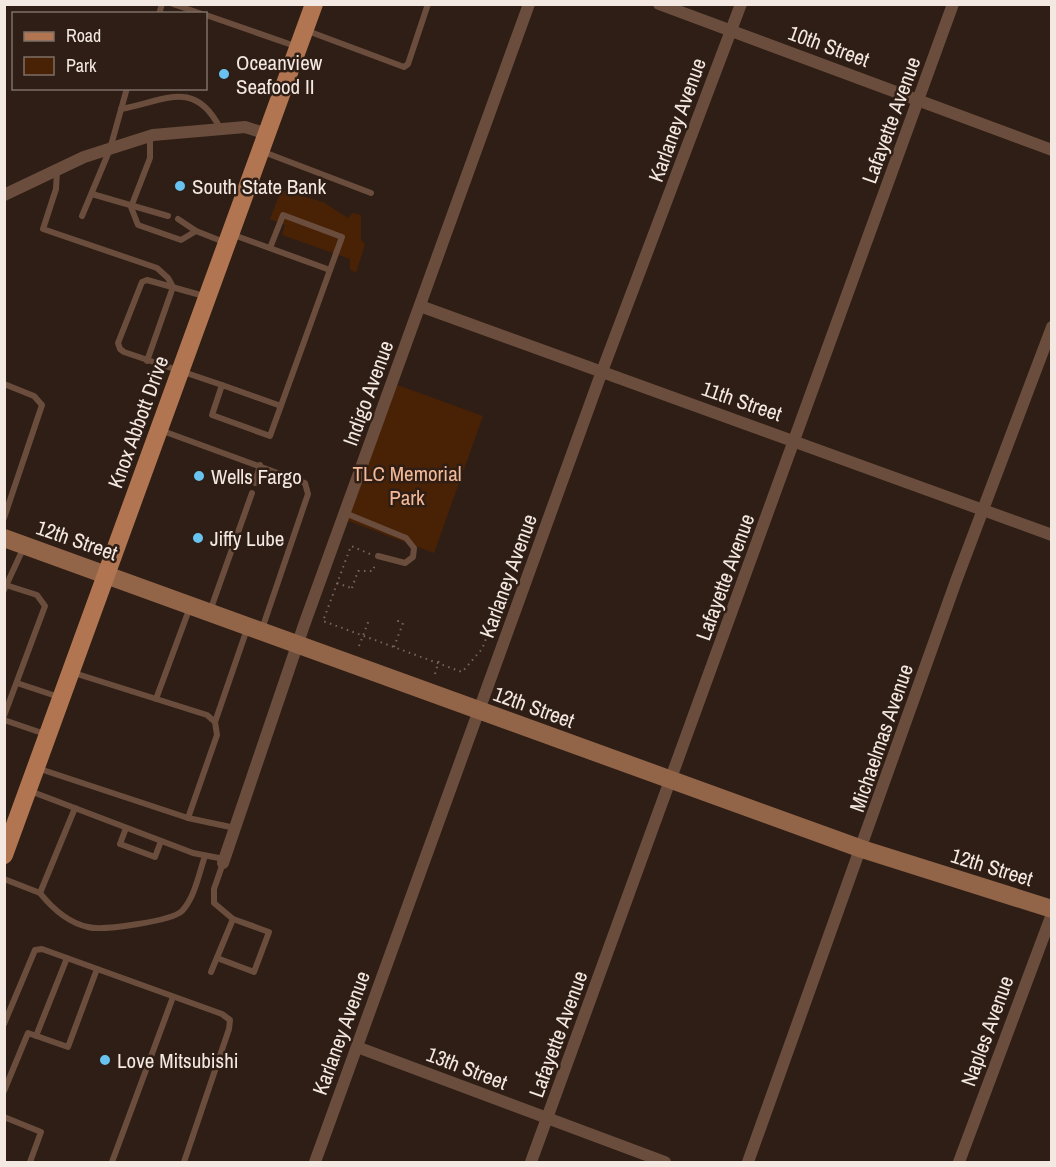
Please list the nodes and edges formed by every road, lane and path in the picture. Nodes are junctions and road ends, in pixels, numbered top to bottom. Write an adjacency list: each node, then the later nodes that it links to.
1 (174, 4): 8 (lane)
2 (428, 4): 10 (lane)
3 (529, 4): 35 (street, Indigo Avenue)
4 (659, 4): 11 (street, 10th Street)
5 (741, 4): 11 (street, Karlaney Avenue)
6 (953, 4): 14 (street, Lafayette Avenue)
7 (311, 7): 10 (main road, Knox Abbott Drive)
8 (198, 12)
9 (207, 15): 12 (lane)
10 (305, 30): 12 (main road, Knox Abbott Drive)
11 (731, 31): 14 (street, 10th Street); 39 (street, Karlaney Avenue)
12 (298, 48): 18 (main road, Knox Abbott Drive)
13 (126, 90): 15 (lane)
14 (918, 101): 20 (street, 10th Street); 44 (street, Lafayette Avenue)
15 (120, 109): 16 (lane); 19 (lane)
16 (220, 128): 17 (street); 18 (street)
17 (150, 136): 19 (street); 25 (lane)
18 (264, 143): 22 (lane); 30 (main road, Knox Abbott Drive)
19 (110, 148): 21 (street); 23 (lane)
20 (1052, 150)
21 (57, 168): 24 (street); 33 (lane)
22 (371, 193)
23 (92, 194): 25 (lane); 26 (lane)
24 (4, 195)
25 (130, 207): 27 (lane); 29 (lane)
26 (82, 216)
27 (168, 216)
28 (178, 219): 29 (lane)
29 (196, 231): 30 (lane)
30 (229, 239): 31 (lane); 34 (main road, Knox Abbott Drive)
31 (270, 249): 32 (lane); 32 (lane)
32 (330, 270): 42 (lane)
33 (173, 287): 34 (lane); 37 (lane); 37 (lane)
34 (208, 297): 38 (main road, Knox Abbott Drive)
35 (420, 306): 39 (street, 11th Street); 49 (street, Indigo Avenue)
36 (1052, 327): 48 (street, Michaelmas Avenue)
37 (147, 361): 38 (lane)
38 (181, 373): 41 (lane); 43 (main road, Knox Abbott Drive)
39 (602, 374): 44 (street, 11th Street); 66 (street, Karlaney Avenue)
40 (4, 384): 50 (lane)
41 (222, 385): 42 (lane); 42 (lane)
42 (281, 406)
43 (159, 430): 45 (lane); 55 (main road, Knox Abbott Drive)
44 (796, 440): 48 (street, 11th Street); 81 (street, Lafayette Avenue)
45 (260, 465): 46 (lane); 62 (lane)
46 (255, 483)
47 (252, 493): 59 (lane)
48 (983, 510): 51 (street, 11th Street); 88 (street, Michaelmas Avenue)
49 (345, 513): 54 (lane); 67 (street, Indigo Avenue)
50 (4, 518)
51 (1052, 535)
52 (4, 538): 53 (main road, 12th Street)
53 (25, 545): 55 (main road, 12th Street); 57 (lane)
54 (378, 556): 56 (path); 56 (path)
55 (107, 574): 58 (main road, 12th Street); 71 (main road, Knox Abbott Drive)
56 (337, 583): 65 (path)
57 (7, 588): 73 (lane)
58 (191, 605): 59 (main road, 12th Street); 75 (lane)
59 (210, 612): 62 (main road, 12th Street)
60 (399, 618): 69 (path)
61 (369, 620): 65 (path)
62 (255, 628): 67 (main road, 12th Street); 78 (lane)
63 (484, 628): 64 (path)
64 (489, 631): 66 (path); 70 (path)
65 (363, 636): 68 (path); 69 (path)
66 (506, 638): 76 (street, Karlaney Avenue)
67 (298, 643): 76 (main road, 12th Street); 86 (street, Indigo Avenue)
68 (359, 646)
69 (394, 647): 70 (path)
70 (439, 662): 72 (path)
71 (71, 672): 74 (main road, Knox Abbott Drive); 75 (lane)
72 (435, 674)
73 (17, 683): 74 (lane); 77 (lane)
74 (61, 698): 79 (main road, Knox Abbott Drive)
75 (156, 699): 78 (lane)
76 (479, 712): 81 (main road, 12th Street); 104 (street, Karlaney Avenue)
77 (4, 718): 79 (lane)
78 (214, 722): 84 (lane)
79 (48, 735): 80 (main road, Knox Abbott Drive)
80 (36, 767): 82 (main road, Knox Abbott Drive); 84 (lane)
81 (671, 781): 88 (main road, 12th Street); 107 (street, Lafayette Avenue)
82 (28, 790): 83 (lane); 89 (main road, Knox Abbott Drive)
83 (75, 808): 85 (lane); 93 (lane)
84 (188, 818): 86 (lane)
85 (126, 828): 87 (lane); 87 (lane)
86 (235, 828): 91 (street, Indigo Avenue)
87 (161, 841): 90 (lane)
88 (862, 849): 94 (main road, 12th Street); 114 (street, Michaelmas Avenue)
89 (4, 855)
90 (205, 856): 91 (lane); 93 (lane)
91 (224, 861): 96 (lane)
92 (4, 879): 93 (lane)
93 (40, 893)
94 (1052, 909)
95 (1052, 914): 115 (street, Naples Avenue)
96 (233, 919): 98 (lane); 98 (lane)
97 (67, 958): 99 (lane); 102 (lane); 103 (lane)
98 (217, 958): 100 (lane)
99 (97, 969): 101 (lane); 103 (lane)
100 (211, 972)
101 (173, 997): 109 (lane); 110 (lane)
102 (4, 1024)
103 (36, 1036): 105 (lane)
104 (357, 1047): 107 (street, 13th Street); 111 (street, Karlaney Avenue)
105 (4, 1091)
106 (4, 1117): 108 (lane)
107 (547, 1119): 112 (street, Lafayette Avenue); 113 (street, 13th Street)
108 (30, 1162)
109 (112, 1162)
110 (184, 1162)
111 (315, 1162)
112 (531, 1162)
113 (665, 1162)
114 (748, 1162)
115 (959, 1162)

